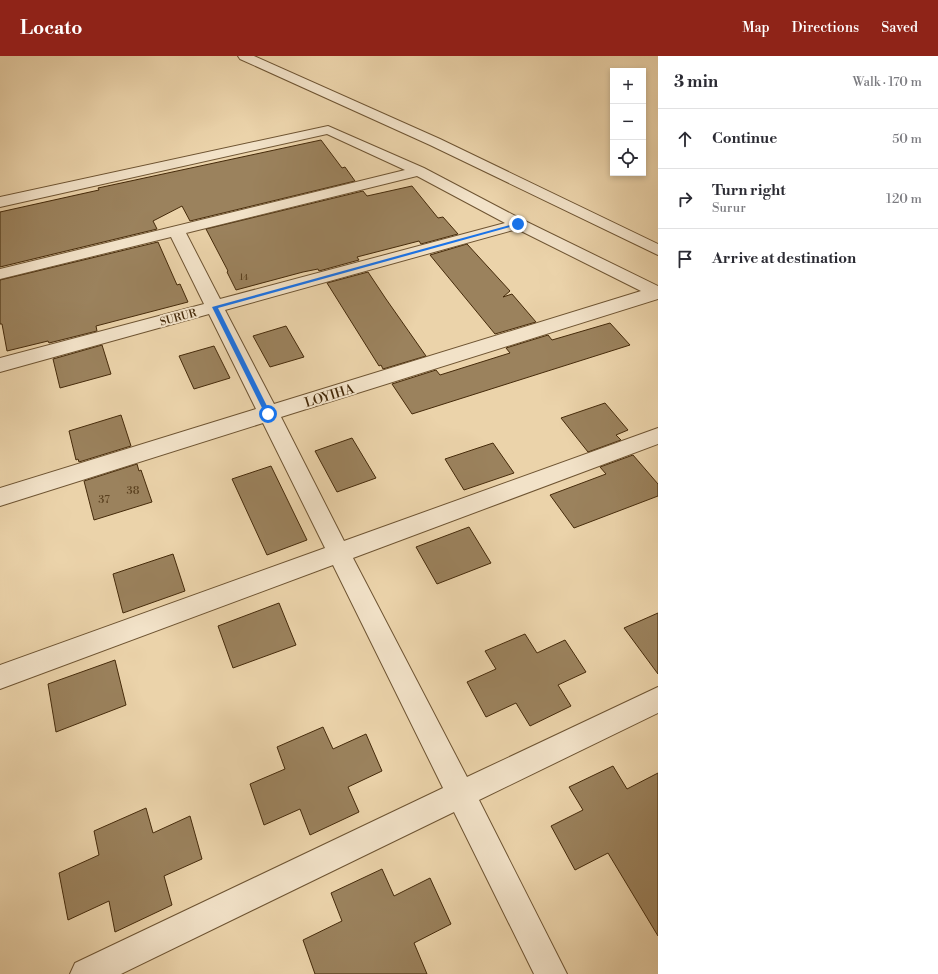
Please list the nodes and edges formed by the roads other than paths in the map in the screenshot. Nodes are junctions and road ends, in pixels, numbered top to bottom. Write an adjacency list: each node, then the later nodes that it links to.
1 (244, 56): 6 (street)
2 (419, 171): 3 (street); 4 (street); 5 (street)
3 (0, 202)
4 (518, 224): 8 (street); 9 (street, SURUR)
5 (176, 230): 7 (street); 9 (street)
6 (658, 250)
7 (0, 274)
8 (658, 292): 11 (street, LOYIHA)
9 (215, 307): 10 (street, SURUR); 11 (street)
10 (0, 365)
11 (268, 414): 13 (street, LOYIHA); 14 (street)
12 (658, 436): 14 (street)
13 (0, 497)
14 (338, 553): 15 (street); 17 (street)
15 (0, 677)
16 (658, 700): 17 (street)
17 (460, 795): 18 (street); 19 (street)
18 (86, 974)
19 (551, 974)

